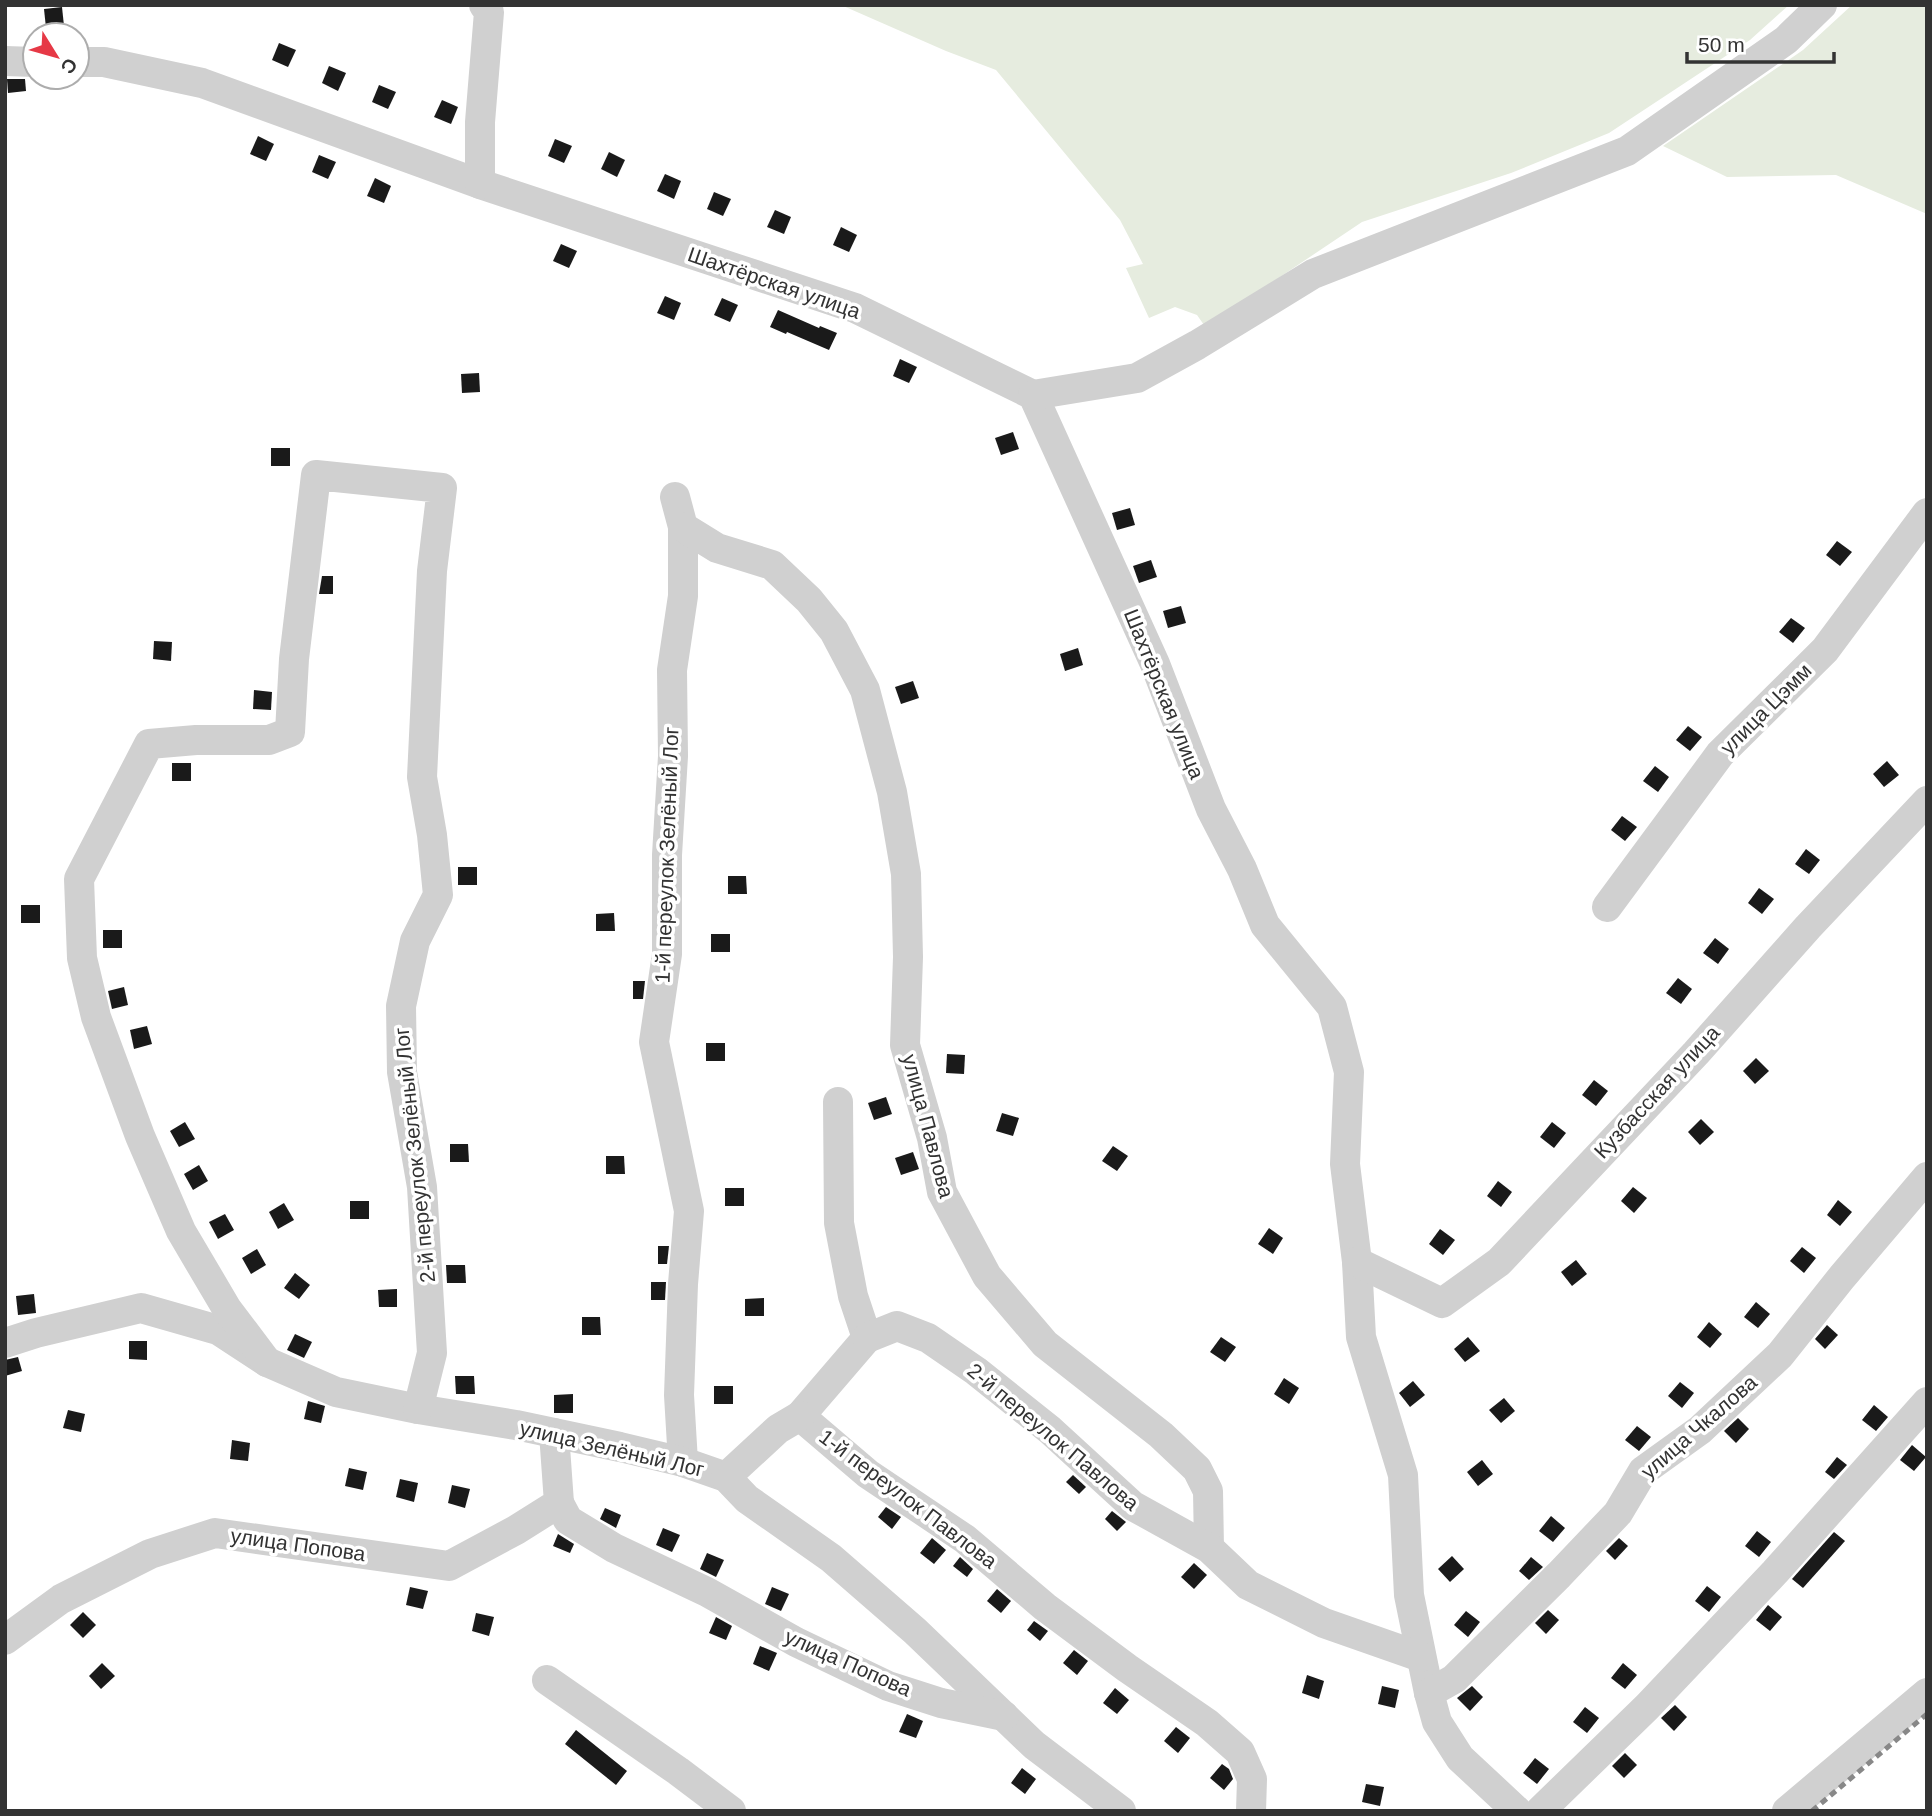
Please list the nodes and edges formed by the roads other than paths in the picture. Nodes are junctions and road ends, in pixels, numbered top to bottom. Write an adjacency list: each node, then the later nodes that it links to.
1 (484, 5): 4 (street)
2 (1822, 5): 5 (street)
3 (91, 62): 4 (street, Шахтёрская улица)
4 (480, 184): 5 (street, Шахтёрская улица)
5 (1033, 395): 13 (street, Шахтёрская улица)
6 (674, 497): 8 (street, 1-й переулок Зелёный Лог)
7 (1927, 513): 10 (street, улица Цэмм)
8 (683, 527): 21 (street, 1-й переулок Зелёный Лог); 24 (street, улица Павлова)
9 (1927, 802): 13 (street, Кузбасская улица)
10 (1607, 907)
11 (838, 1102): 14 (street)
12 (1927, 1177): 28 (street, улица Чкалова)
13 (1357, 1262): 26 (street, Шахтёрская улица)
14 (867, 1338): 19 (street, 1-й переулок Павлова); 24 (street, 2-й переулок Павлова)
15 (5, 1343): 16 (street, улица Зелёный Лог)
16 (267, 1362): 18 (street, улица Зелёный Лог); 18 (street, 2-й переулок Зелёный Лог)
17 (1927, 1402): 35 (street)
18 (418, 1409): 20 (street, улица Зелёный Лог)
19 (800, 1416): 22 (street); 33 (street, 1-й переулок Павлова)
20 (554, 1433): 21 (street, улица Зелёный Лог); 23 (street)
21 (682, 1462): 22 (street, улица Зелёный Лог)
22 (726, 1478): 30 (street, улица Зелёный Лог)
23 (559, 1503): 25 (street, улица Попова); 30 (street, улица Попова)
24 (1209, 1548): 26 (street, 2-й переулок Павлова)
25 (5, 1640)
26 (1421, 1657): 28 (street, Шахтёрская улица)
27 (547, 1680): 31 (street)
28 (1429, 1693): 34 (street, Шахтёрская улица)
29 (1927, 1693): 36 (street)
30 (1004, 1716): 32 (street, улица Зелёный Лог)
31 (731, 1811)
32 (1121, 1811)
33 (1251, 1811)
34 (1517, 1811)
35 (1540, 1811)
36 (1787, 1811)

